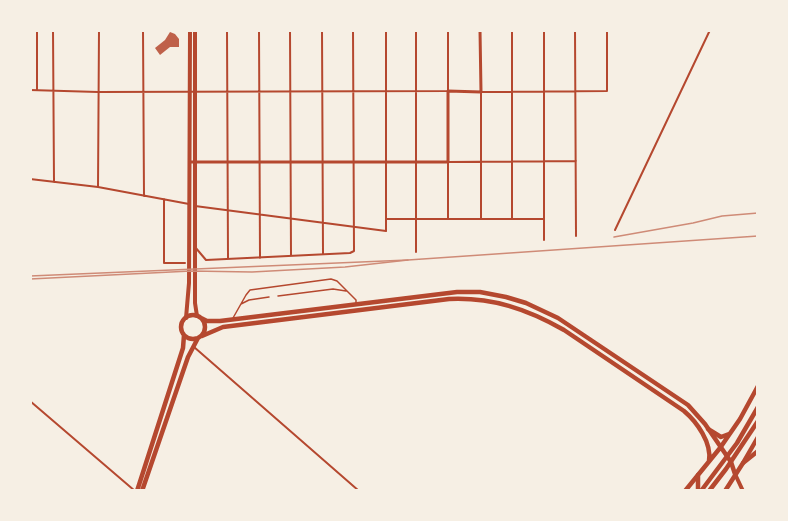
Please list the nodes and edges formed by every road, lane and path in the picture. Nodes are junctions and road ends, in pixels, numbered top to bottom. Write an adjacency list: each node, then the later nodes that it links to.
1 (37, 30): 22 (street)
2 (53, 30): 23 (street)
3 (99, 30): 31 (street)
4 (143, 30): 32 (street)
5 (190, 30): 33 (main road)
6 (195, 30): 34 (main road)
7 (227, 30): 35 (street)
8 (259, 30): 24 (street)
9 (290, 30): 36 (street)
10 (322, 30): 25 (street)
11 (353, 30): 37 (street)
12 (386, 30): 26 (street)
13 (416, 30): 27 (street)
14 (448, 30): 28 (street)
15 (480, 30): 38 (street)
16 (512, 30): 39 (street)
17 (544, 30): 29 (street)
18 (575, 30): 30 (street)
19 (608, 30): 30 (street)
20 (710, 30): 71 (street)
21 (30, 90): 22 (street)
22 (37, 90): 23 (street)
23 (54, 90): 31 (street); 54 (street)
24 (259, 91): 35 (street); 36 (street); 49 (street)
25 (322, 91): 36 (street); 37 (street); 51 (street)
26 (386, 91): 27 (street); 37 (street); 41 (street)
27 (416, 91): 28 (street); 42 (street)
28 (448, 91): 38 (street); 52 (street)
29 (544, 91): 30 (street); 39 (street); 45 (street)
30 (576, 91): 46 (street)
31 (98, 92): 32 (street); 55 (street)
32 (142, 92): 33 (street); 56 (street)
33 (189, 92): 34 (street); 47 (main road)
34 (195, 92): 35 (street); 47 (main road)
35 (227, 92): 48 (street)
36 (291, 92): 50 (street)
37 (353, 92): 40 (street)
38 (481, 92): 39 (street); 43 (street)
39 (512, 92): 44 (street)
40 (353, 161): 41 (street); 51 (street); 70 (street)
41 (386, 161): 42 (street); 63 (street)
42 (416, 161): 52 (street); 64 (street)
43 (480, 161): 44 (street); 52 (street); 66 (street)
44 (512, 161): 45 (street); 67 (street)
45 (544, 161): 46 (street); 68 (street)
46 (576, 161): 72 (street)
47 (192, 162): 48 (street); 58 (main road); 59 (main road)
48 (227, 162): 49 (street); 60 (street)
49 (259, 162): 50 (street); 61 (street)
50 (291, 162): 51 (street); 62 (street)
51 (322, 162): 69 (street)
52 (448, 162): 65 (street)
53 (30, 179): 54 (street)
54 (54, 182): 55 (street)
55 (98, 188): 56 (street)
56 (144, 196): 57 (street)
57 (164, 199): 58 (street); 80 (street)
58 (189, 204): 80 (main road)
59 (195, 206): 60 (street); 74 (main road)
60 (227, 210): 61 (street); 79 (street)
61 (259, 215): 62 (street); 78 (street)
62 (291, 219): 69 (street); 77 (street)
63 (386, 219): 64 (street); 70 (street)
64 (416, 219): 65 (street); 75 (street)
65 (448, 219): 66 (street)
66 (481, 219): 67 (street)
67 (512, 219): 68 (street)
68 (544, 219): 73 (street)
69 (322, 223): 70 (street); 76 (street)
70 (354, 227): 76 (street)
71 (615, 230)
72 (576, 236)
73 (543, 240)
74 (195, 247): 79 (street); 86 (main road)
75 (416, 252)
76 (323, 254): 77 (street)
77 (291, 256): 78 (street)
78 (260, 258): 79 (street)
79 (228, 259)
80 (187, 263): 87 (main road)
81 (347, 291): 82 (lane); 84 (lane); 85 (lane)
82 (278, 296)
83 (269, 297): 84 (lane)
84 (240, 304): 88 (lane)
85 (356, 304): 88 (main road); 96 (main road)
86 (199, 317): 87 (main road); 88 (main road); 90 (main road)
87 (186, 318): 89 (main road)
88 (232, 320)
89 (184, 334): 90 (main road); 107 (main road)
90 (200, 337): 91 (main road); 103 (main road)
91 (193, 346): 108 (main road); 109 (street)
92 (758, 386): 97 (main road)
93 (30, 401): 107 (street)
94 (758, 407): 99 (main road)
95 (758, 421): 99 (main road)
96 (708, 429): 97 (main road); 100 (main road)
97 (731, 433): 100 (main road)
98 (758, 437): 104 (main road)
99 (740, 445): 111 (main road); 112 (main road)
100 (720, 448): 102 (main road); 103 (main road)
101 (758, 451): 104 (main road)
102 (728, 459): 103 (main road); 105 (main road)
103 (709, 461): 106 (main road)
104 (743, 463): 105 (main road)
105 (735, 474): 113 (main road); 114 (main road)
106 (698, 475): 110 (main road); 111 (main road)
107 (136, 491)
108 (142, 491)
109 (358, 491)
110 (685, 491)
111 (700, 491)
112 (709, 491)
113 (725, 491)
114 (743, 491)

